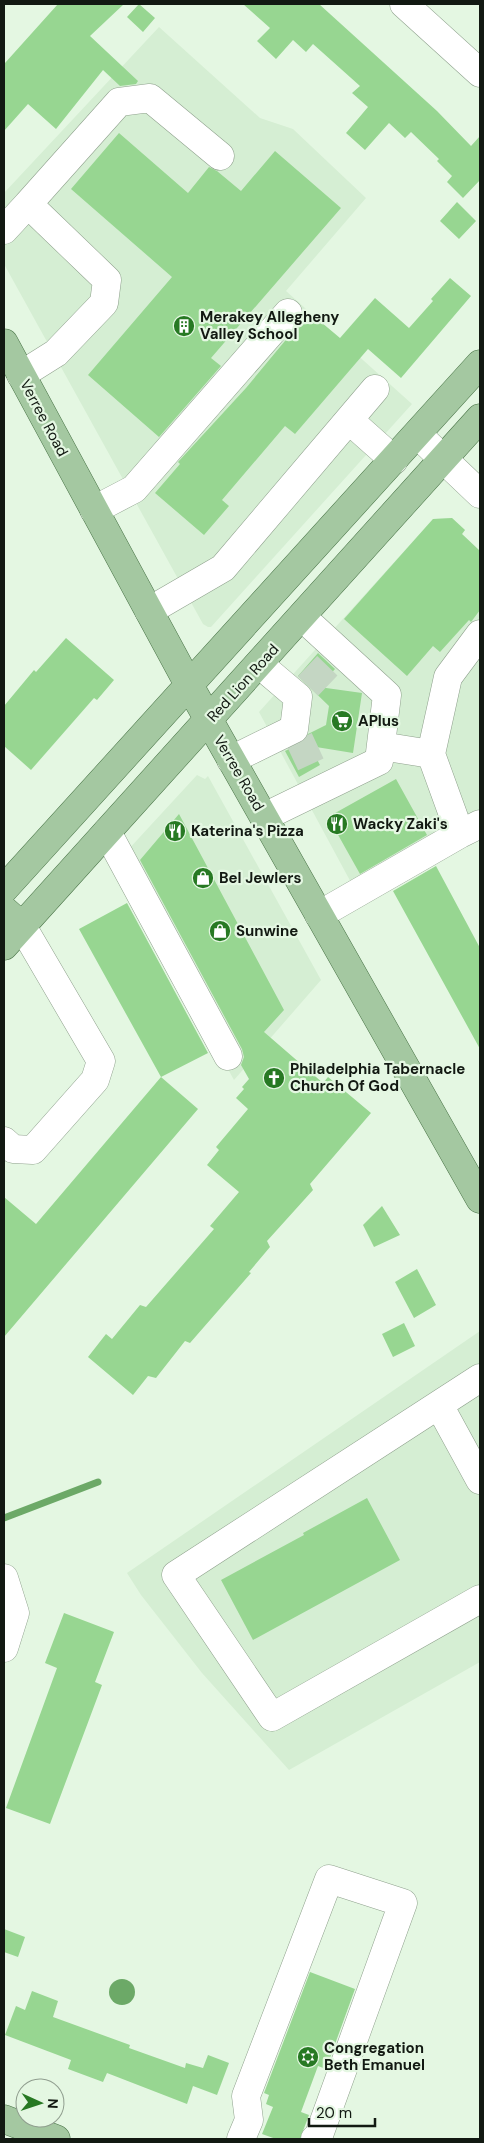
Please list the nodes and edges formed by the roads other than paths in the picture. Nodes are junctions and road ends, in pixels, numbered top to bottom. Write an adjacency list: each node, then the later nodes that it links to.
1 (404, 4): 2 (street)
2 (480, 73)
3 (220, 156): 4 (street)
4 (28, 204): 5 (street); 9 (street)
5 (4, 230)
6 (288, 313): 17 (street)
7 (4, 343): 9 (main road, Verree Road)
8 (480, 364): 13 (main road)
9 (21, 375): 17 (main road, Verree Road)
10 (375, 389): 12 (street)
11 (480, 418): 15 (main road, Red Lion Road)
12 (349, 420): 14 (street); 18 (street)
13 (418, 435): 14 (main road); 15 (street)
14 (394, 460): 22 (main road)
15 (444, 460): 16 (street); 19 (main road, Red Lion Road)
16 (480, 494)
17 (94, 510): 18 (main road, Verree Road)
18 (149, 611): 22 (main road, Verree Road)
19 (302, 617): 21 (main road, Red Lion Road); 24 (street)
20 (480, 634): 25 (street)
21 (259, 664): 23 (main road, Red Lion Road); 26 (street)
22 (189, 685): 23 (main road, Verree Road); 30 (main road)
23 (209, 720): 26 (main road, Verree Road); 29 (main road, Red Lion Road)
24 (380, 746): 25 (street); 27 (street)
25 (431, 754): 28 (street)
26 (231, 760): 27 (main road, Verree Road)
27 (264, 817): 32 (main road, Verree Road)
28 (470, 829): 32 (street)
29 (107, 832): 33 (main road, Red Lion Road); 35 (street)
30 (4, 889)
31 (4, 894): 33 (street)
32 (319, 915): 37 (main road, Verree Road)
33 (18, 918): 34 (main road, Red Lion Road); 36 (street)
34 (4, 946)
35 (228, 1056)
36 (4, 1141)
37 (480, 1199)
38 (480, 1378): 39 (street)
39 (439, 1405): 40 (street); 42 (street)
40 (480, 1480)
41 (4, 1578): 43 (street)
42 (480, 1599)
43 (4, 1648)
44 (4, 2119): 45 (main road)
45 (56, 2139)
46 (242, 2139): 47 (street)
47 (315, 2139)

